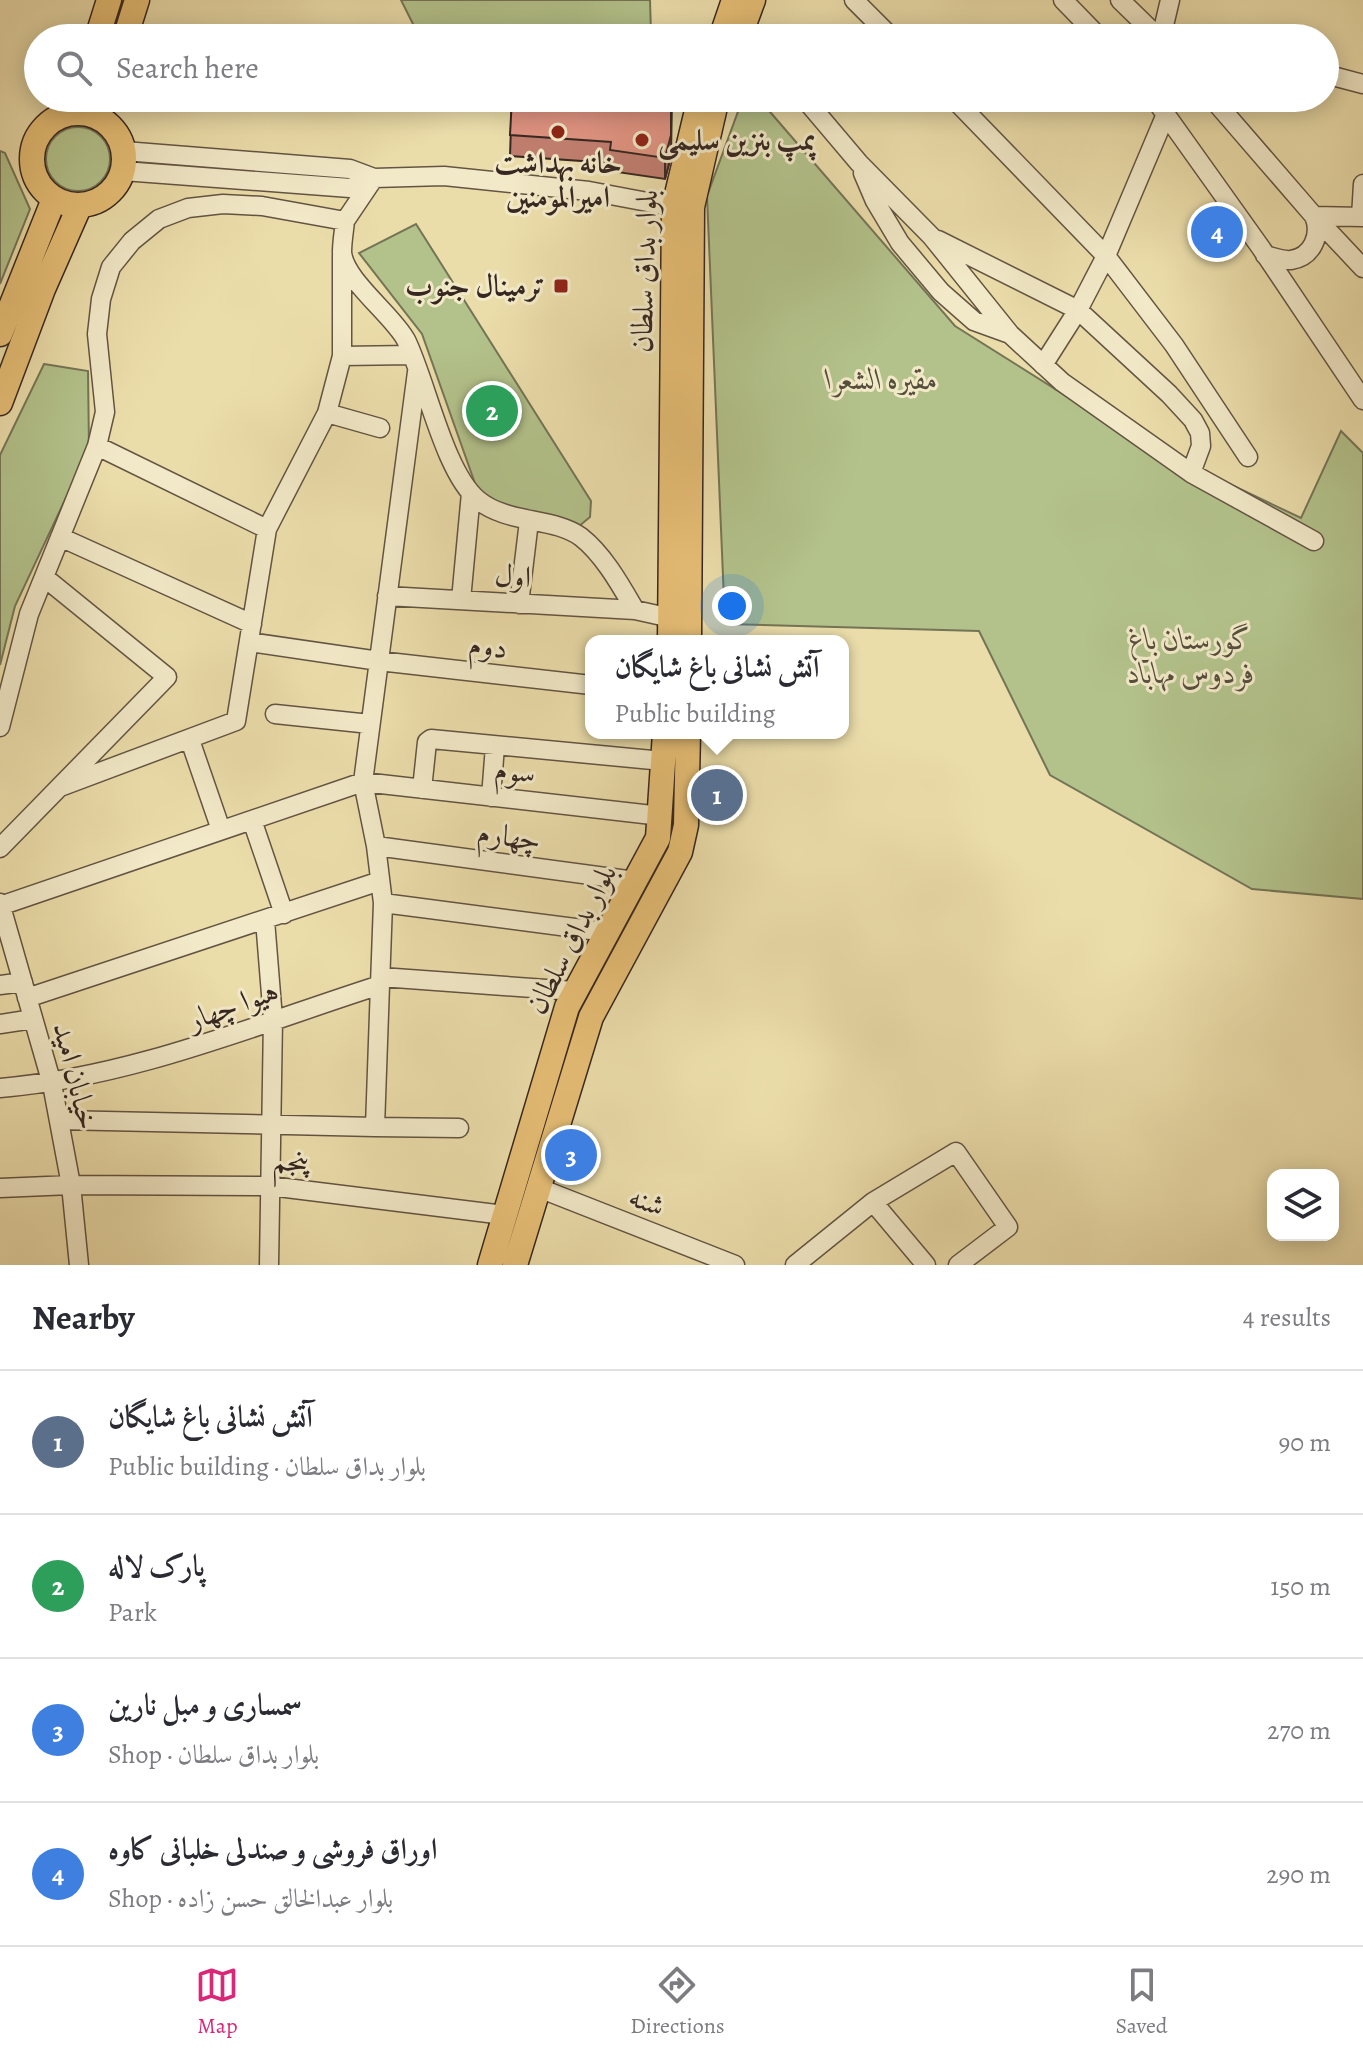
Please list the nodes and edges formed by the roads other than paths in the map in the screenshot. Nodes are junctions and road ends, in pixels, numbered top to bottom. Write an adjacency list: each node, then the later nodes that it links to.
1 (109, 0): 9 (main road)
2 (137, 0): 10 (main road)
3 (734, 0): 11 (main road)
4 (753, 0): 12 (main road)
5 (854, 0): 13 (street)
6 (1063, 0): 14 (street)
7 (1120, 0): 15 (street)
8 (1170, 0): 16 (street)
9 (101, 24)
10 (129, 24)
11 (726, 24)
12 (747, 24)
13 (878, 24)
14 (1086, 24)
15 (1145, 24)
16 (1164, 24)
17 (1339, 78): 18 (street)
18 (1363, 84)
19 (67, 112): 33 (main road)
20 (106, 112): 27 (main road)
21 (697, 112): 35 (main road, بلوار بداق سلطان)
22 (714, 112): 69 (main road, بلوار بداق سلطان)
23 (816, 112): 28 (street)
24 (967, 112): 42 (street)
25 (1224, 112): 36 (street)
26 (1166, 114): 41 (street); 42 (street)
27 (124, 161): 29 (street); 32 (street); 34 (main road)
28 (859, 163): 39 (street); 46 (street)
29 (350, 169): 30 (street); 32 (street)
30 (374, 178): 32 (street); 35 (street); 38 (street)
31 (1363, 184): 37 (street)
32 (350, 188)
33 (54, 199): 34 (main road); 45 (main road)
34 (80, 205): 51 (main road)
35 (674, 207): 67 (main road, بلوار بداق سلطان)
36 (1314, 216): 37 (street); 41 (street); 43 (street)
37 (1362, 217)
38 (345, 221): 40 (street); 54 (street)
39 (932, 237): 44 (street); 46 (street)
40 (342, 255): 47 (street); 48 (street)
41 (1265, 255): 50 (street)
42 (1106, 256): 44 (street); 55 (street)
43 (1363, 268)
44 (1078, 310): 49 (street); 56 (street)
45 (0, 334)
46 (1010, 334): 49 (street)
47 (342, 356): 48 (street); 52 (street)
48 (414, 363): 57 (street); 63 (street)
49 (1043, 365): 56 (street)
50 (1363, 400)
51 (0, 403)
52 (327, 413): 53 (street); 59 (street)
53 (380, 428)
54 (97, 446): 59 (street); 60 (street)
55 (1248, 457)
56 (1191, 473): 61 (street)
57 (471, 493): 58 (street); 64 (street)
58 (529, 521): 65 (street); 66 (street)
59 (267, 529): 68 (street)
60 (60, 537): 62 (street); 68 (street, دوم)
61 (1314, 541)
62 (44, 577): 74 (street); 79 (street)
63 (387, 596): 64 (street, اول); 70 (street)
64 (461, 600): 65 (street, اول)
65 (519, 604): 66 (street, اول)
66 (635, 610): 67 (street, اول)
67 (670, 629)
68 (250, 633): 70 (street, دوم); 75 (street)
69 (689, 635)
70 (379, 661): 71 (street, دوم); 73 (street)
71 (585, 684)
72 (275, 714): 73 (street)
73 (370, 724): 78 (street)
74 (0, 727)
75 (190, 740): 79 (street); 84 (street)
76 (495, 746): 77 (street); 80 (street); 81 (street)
77 (672, 749): 82 (main road, بلوار بداق سلطان); 110 (main road, بلوار بداق سلطان)
78 (363, 782): 80 (street, سوم); 83 (street); 85 (street)
79 (60, 787): 86 (street)
80 (422, 789): 81 (street, سوم)
81 (491, 797): 82 (street, سوم)
82 (661, 816): 88 (main road, بلوار بداق سلطان)
83 (252, 820): 84 (street); 91 (street)
84 (221, 830): 90 (street)
85 (376, 846): 87 (street); 88 (street, چهارم)
86 (0, 848)
87 (380, 881): 89 (street); 91 (street)
88 (635, 881): 93 (main road, بلوار بداق سلطان)
89 (383, 903): 93 (street); 94 (street)
90 (0, 905): 96 (street, خیابان امید)
91 (284, 914): 92 (street)
92 (265, 920): 96 (street); 99 (street)
93 (606, 932): 97 (main road, بلوار بداق سلطان)
94 (380, 981): 97 (street); 99 (street, هیوا چهار); 105 (street)
95 (0, 985): 96 (street)
96 (25, 990): 98 (street, خیابان امید)
97 (574, 991): 112 (main road, بلوار بداق سلطان)
98 (33, 1019): 100 (street); 101 (street, خیابان امید)
99 (273, 1019): 101 (street, هیوا چهار); 104 (street)
100 (0, 1024)
101 (52, 1084): 102 (street, هیوا چهار); 103 (street, خیابان امید)
102 (0, 1088)
103 (59, 1120): 104 (street); 107 (street, خیابان امید)
104 (271, 1126): 105 (street); 108 (street)
105 (375, 1127): 106 (street)
106 (459, 1128)
107 (71, 1185): 108 (street, پنجم); 109 (street, پنجم); 113 (street, خیابان امید)
108 (270, 1186): 112 (street, پنجم); 114 (street)
109 (0, 1188)
110 (539, 1188): 116 (main road, بلوار بداق سلطان); 117 (street, شنه)
111 (873, 1202): 118 (street); 119 (street); 120 (street)
112 (504, 1215): 115 (main road, بلوار بداق سلطان)
113 (79, 1265)
114 (269, 1265)
115 (490, 1265)
116 (515, 1265)
117 (735, 1265)
118 (795, 1265)
119 (926, 1265)
120 (958, 1265)

